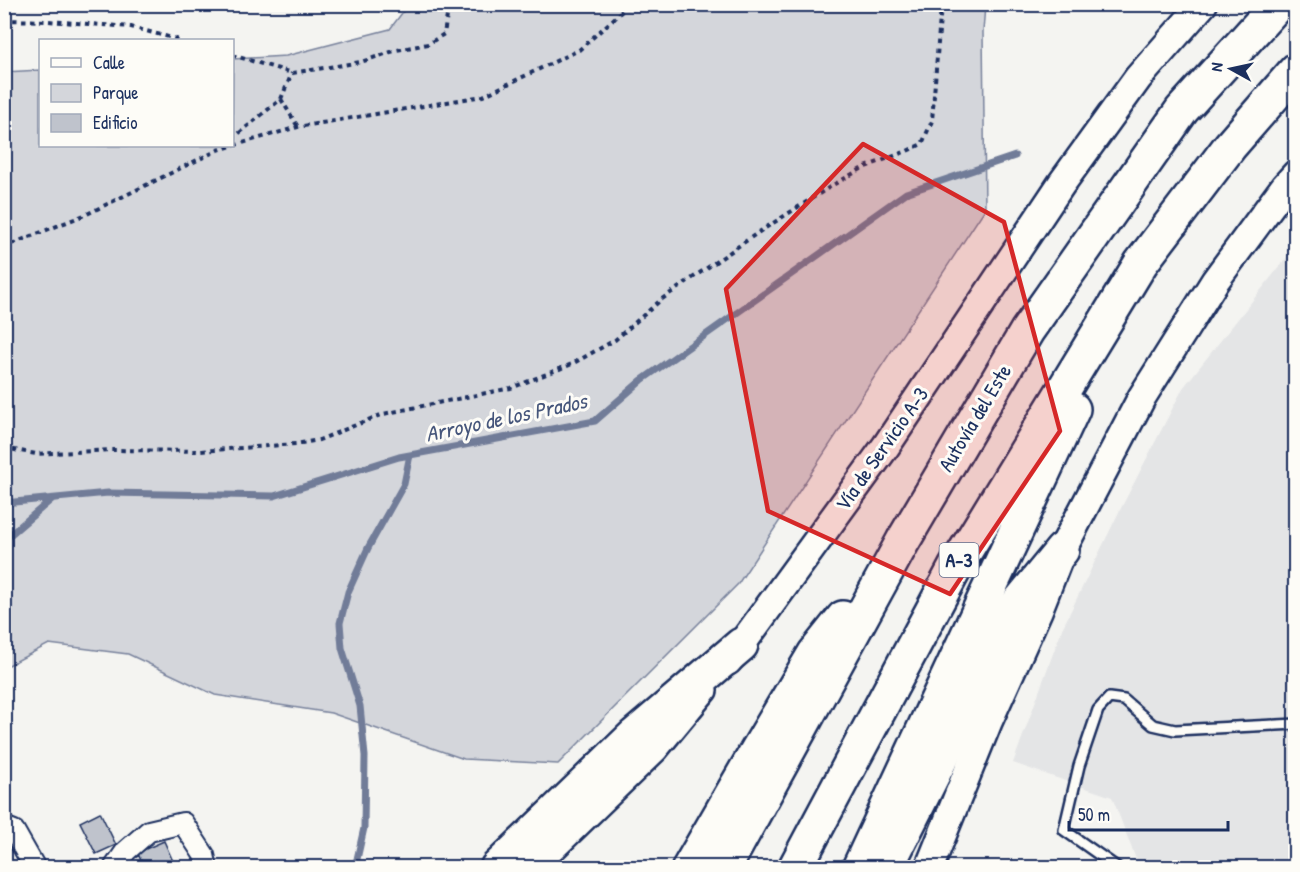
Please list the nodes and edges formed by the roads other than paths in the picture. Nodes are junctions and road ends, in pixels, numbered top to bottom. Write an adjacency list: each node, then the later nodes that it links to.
1 (1203, 4): 8 (main road, Vía de Servicio A-3)
2 (1278, 4): 6 (highway, Autovía del Este)
3 (1296, 70): 5 (highway, A-3)
4 (1296, 174): 7 (main road)
5 (1142, 263): 18 (highway, A-3); 19 (highway)
6 (903, 541): 16 (highway); 17 (highway, Autovía del Este)
7 (1062, 550): 20 (highway); 21 (main road)
8 (741, 645): 14 (highway); 15 (main road, Vía de Servicio A-3)
9 (1296, 724): 22 (lane)
10 (4, 826): 11 (street)
11 (35, 867)
12 (114, 867): 13 (street)
13 (207, 867)
14 (497, 867)
15 (531, 867)
16 (689, 867)
17 (724, 867)
18 (795, 867)
19 (860, 867)
20 (886, 867)
21 (929, 867)
22 (1118, 867)

